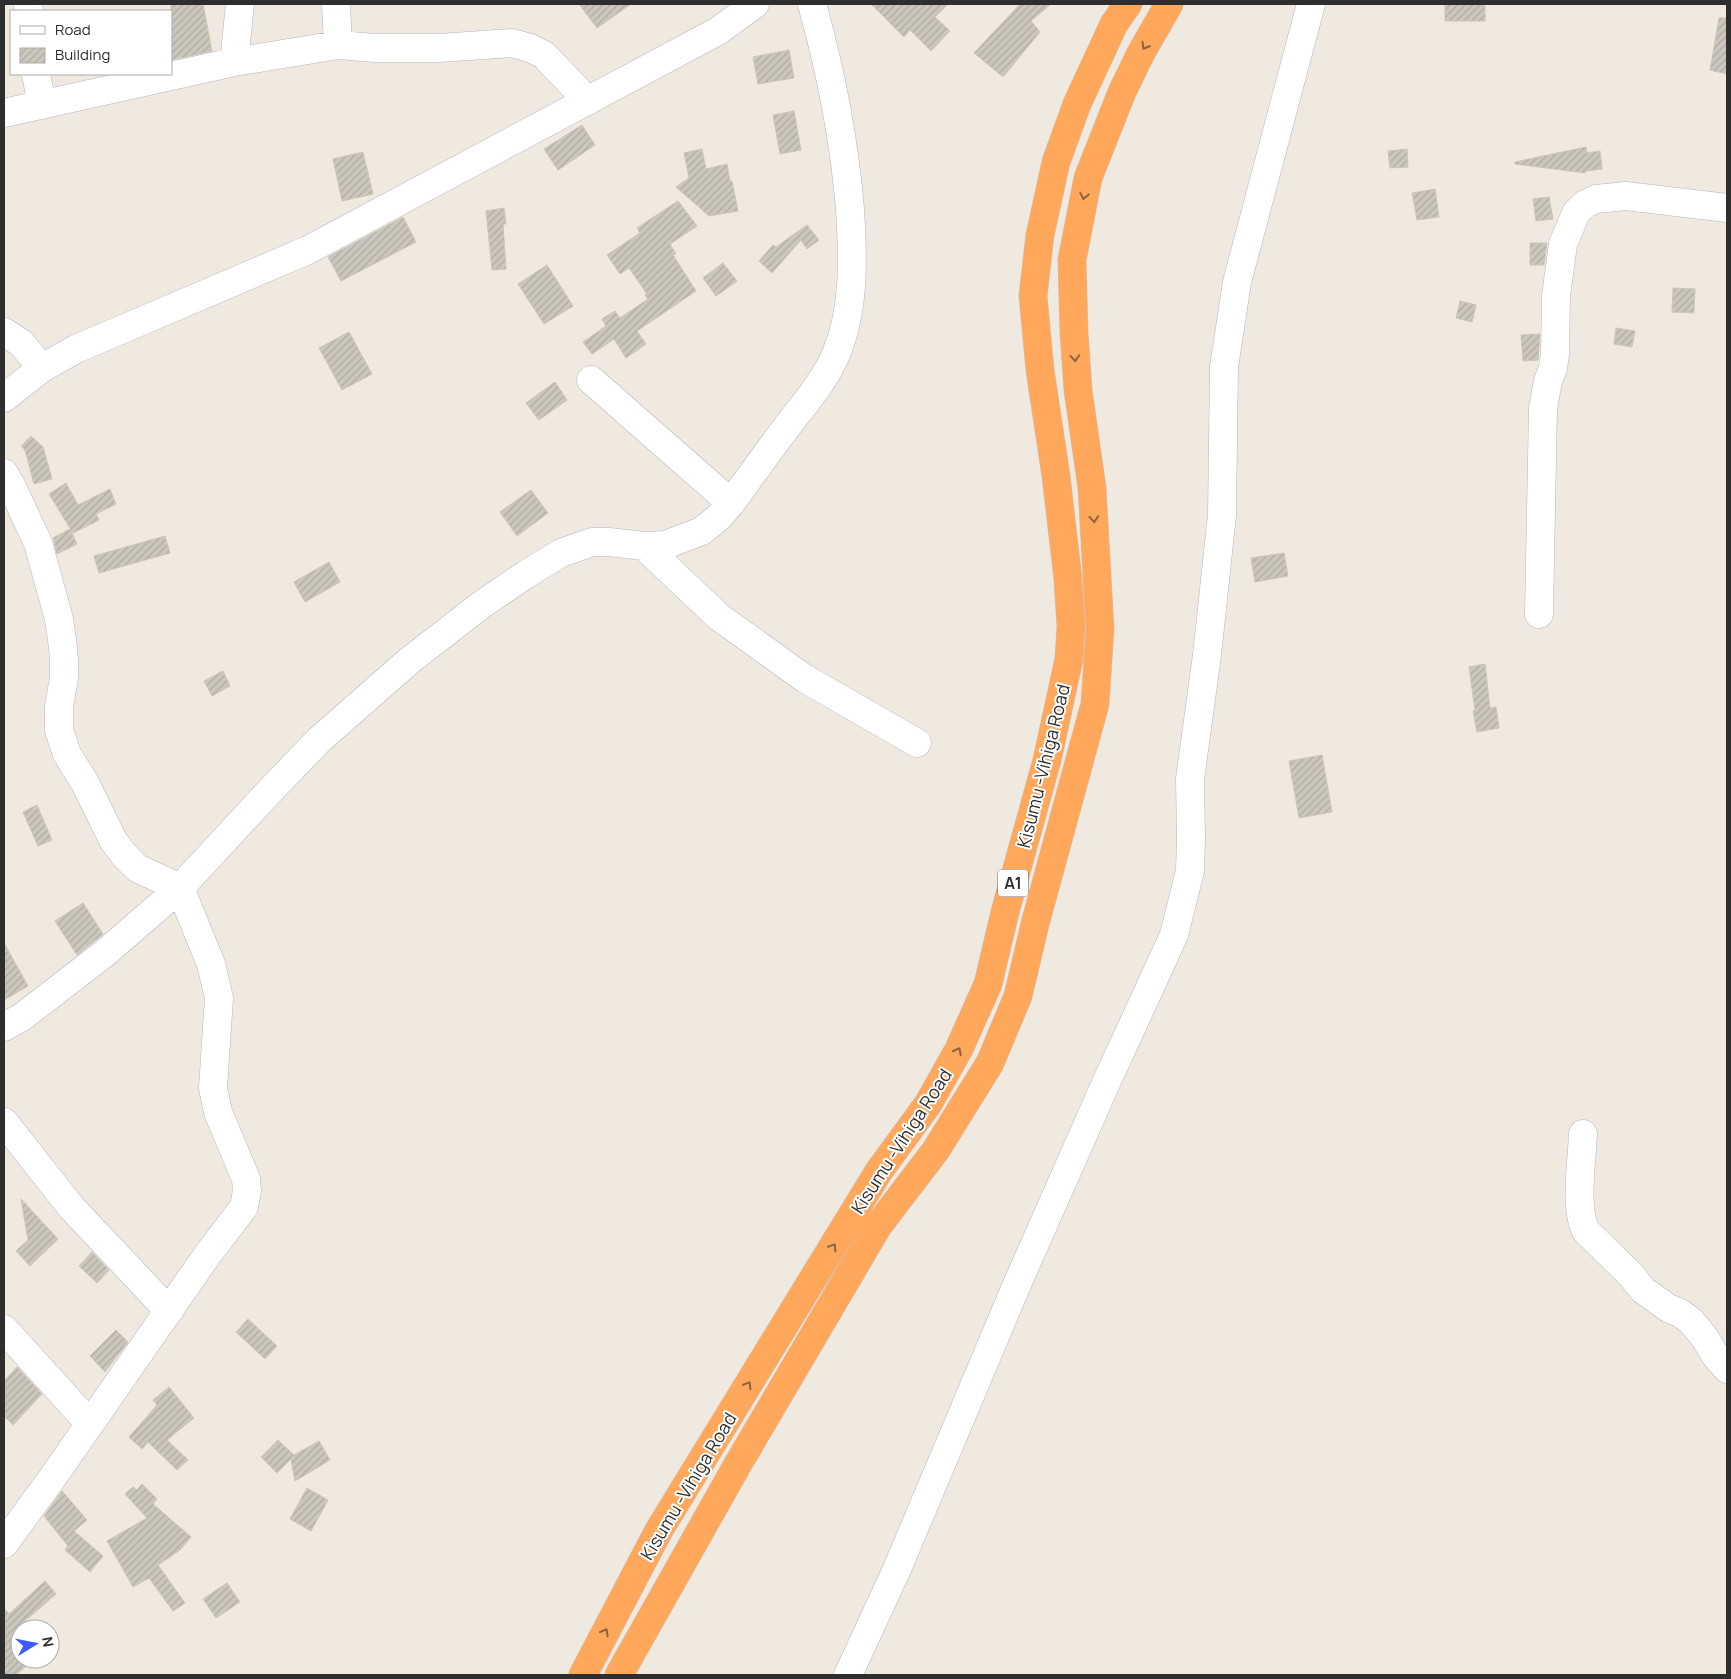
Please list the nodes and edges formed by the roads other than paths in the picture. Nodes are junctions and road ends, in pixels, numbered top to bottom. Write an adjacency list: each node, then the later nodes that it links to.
1 (240, 4): 9 (street)
2 (336, 4): 8 (street)
3 (754, 4): 11 (street)
4 (812, 4): 20 (street)
5 (1128, 4): 33 (highway, Kisumu -Vihiga Road / A1, one-way to 5)
6 (1169, 4): 34 (highway, Kisumu -Vihiga Road / A1, one-way to 34)
7 (1311, 4): 35 (street)
8 (338, 45): 9 (street); 11 (street)
9 (234, 62): 12 (street)
10 (36, 75): 12 (street)
11 (588, 101): 16 (street)
12 (42, 105): 13 (street)
13 (4, 113)
14 (1727, 208): 22 (street)
15 (4, 332): 16 (street)
16 (42, 368): 18 (street)
17 (591, 380): 20 (street)
18 (4, 398)
19 (4, 473): 24 (street)
20 (731, 503): 21 (street)
21 (644, 546): 23 (street); 24 (street)
22 (1539, 614)
23 (917, 742)
24 (180, 888): 25 (street); 28 (street)
25 (4, 1027)
26 (4, 1122): 28 (street)
27 (1583, 1134): 30 (street)
28 (169, 1311): 31 (street)
29 (4, 1328): 31 (street)
30 (1727, 1369)
31 (90, 1424): 32 (street)
32 (4, 1544)
33 (583, 1675)
34 (619, 1675)
35 (848, 1675)

